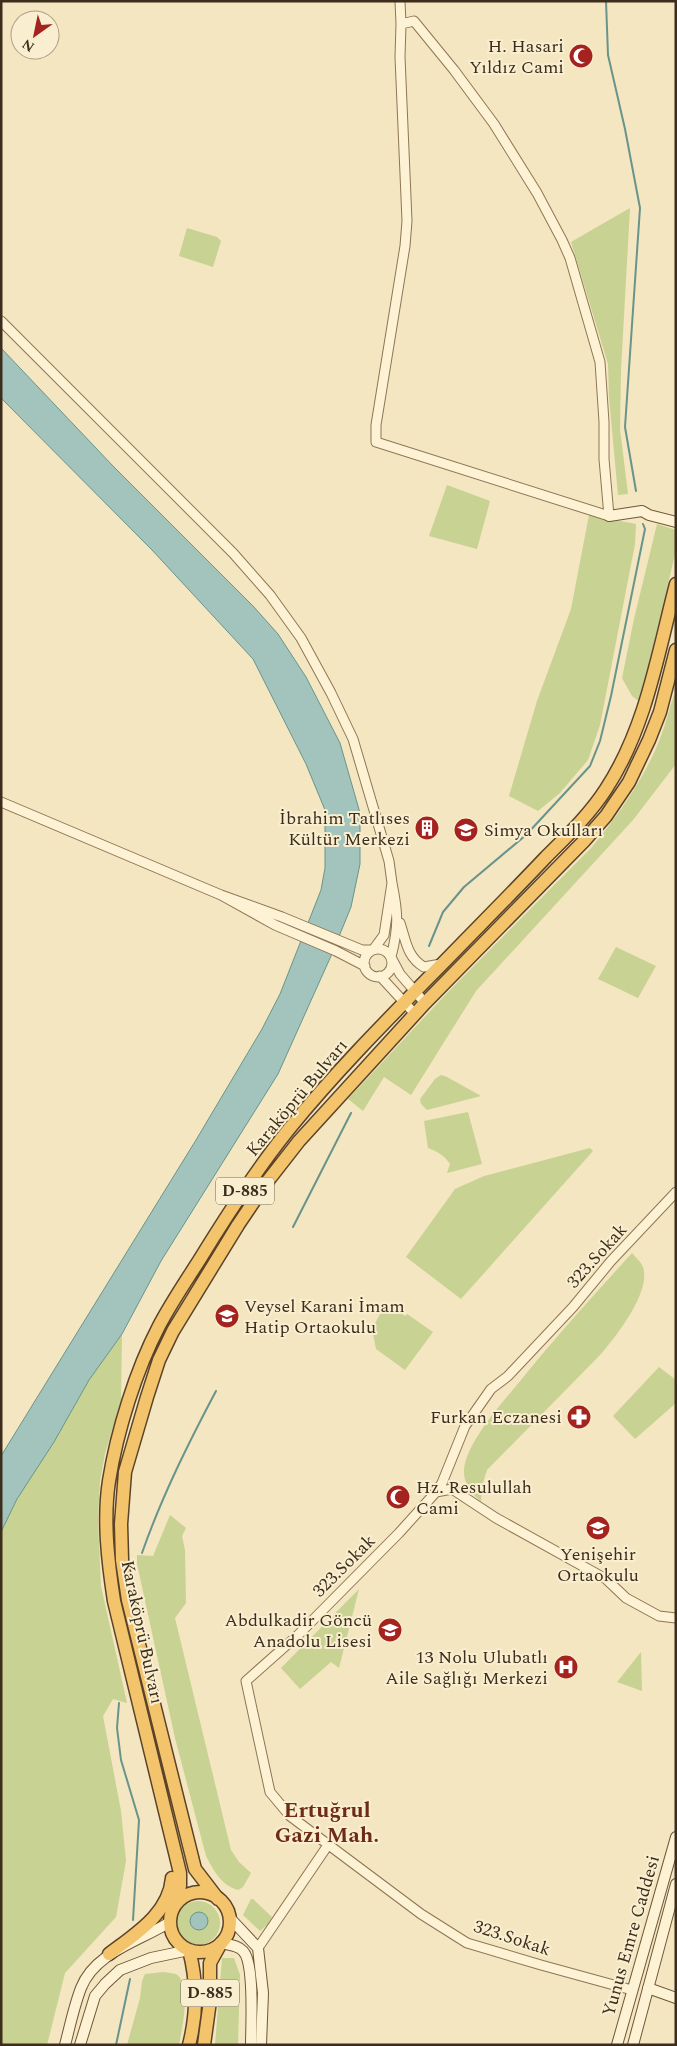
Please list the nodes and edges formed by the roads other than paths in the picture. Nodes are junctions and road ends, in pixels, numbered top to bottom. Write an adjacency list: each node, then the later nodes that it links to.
1 (400, 1): 2 (street)
2 (401, 24): 4 (street); 4 (street)
3 (1, 321): 9 (street)
4 (609, 516): 5 (main road)
5 (676, 522)
6 (676, 584): 14 (highway, Karaköprü Bulvarı / D-885)
7 (676, 650): 18 (highway, Karaköprü Bulvarı / D-885)
8 (1, 802): 10 (street)
9 (392, 883): 11 (street); 12 (street)
10 (221, 895): 12 (street); 15 (street)
11 (398, 915): 13 (street); 14 (street)
12 (373, 950): 13 (street); 15 (street)
13 (391, 957): 16 (street); 17 (street)
14 (443, 963): 17 (highway, Karaköprü Bulvarı / D-885)
15 (365, 966): 16 (street)
16 (380, 976): 17 (street)
17 (410, 997): 18 (street); 19 (street); 25 (highway, Karaköprü Bulvarı / D-885)
18 (424, 1003): 19 (highway, Karaköprü Bulvarı / D-885)
19 (415, 1014): 27 (highway, Karaköprü Bulvarı / D-885)
20 (676, 1192): 21 (street, 323.Sokak)
21 (436, 1492): 22 (street); 24 (street, 323.Sokak)
22 (676, 1618)
23 (676, 1837): 36 (main road, Yunus Emre Caddesi)
24 (328, 1845): 32 (street); 36 (street, 323.Sokak)
25 (174, 1848): 28 (highway, Karaköprü Bulvarı / D-885); 34 (highway)
26 (676, 1884): 35 (main road, Yunus Emre Caddesi)
27 (218, 1899): 28 (highway); 29 (highway)
28 (174, 1906): 30 (highway, D-885)
29 (229, 1917): 31 (highway); 32 (main road)
30 (170, 1922): 33 (highway); 34 (main road)
31 (221, 1943): 33 (highway); 41 (highway, D-885); 42 (main road)
32 (258, 1948): 43 (main road)
33 (189, 1950): 39 (main road); 40 (highway, D-885)
34 (109, 1954): 38 (main road)
35 (648, 1988): 37 (main road); 45 (main road, Yunus Emre Caddesi)
36 (632, 1990): 44 (main road, Yunus Emre Caddesi)
37 (676, 1998)
38 (64, 2045)
39 (80, 2045)
40 (189, 2045)
41 (204, 2045)
42 (251, 2045)
43 (260, 2045)
44 (617, 2045)
45 (633, 2045)

